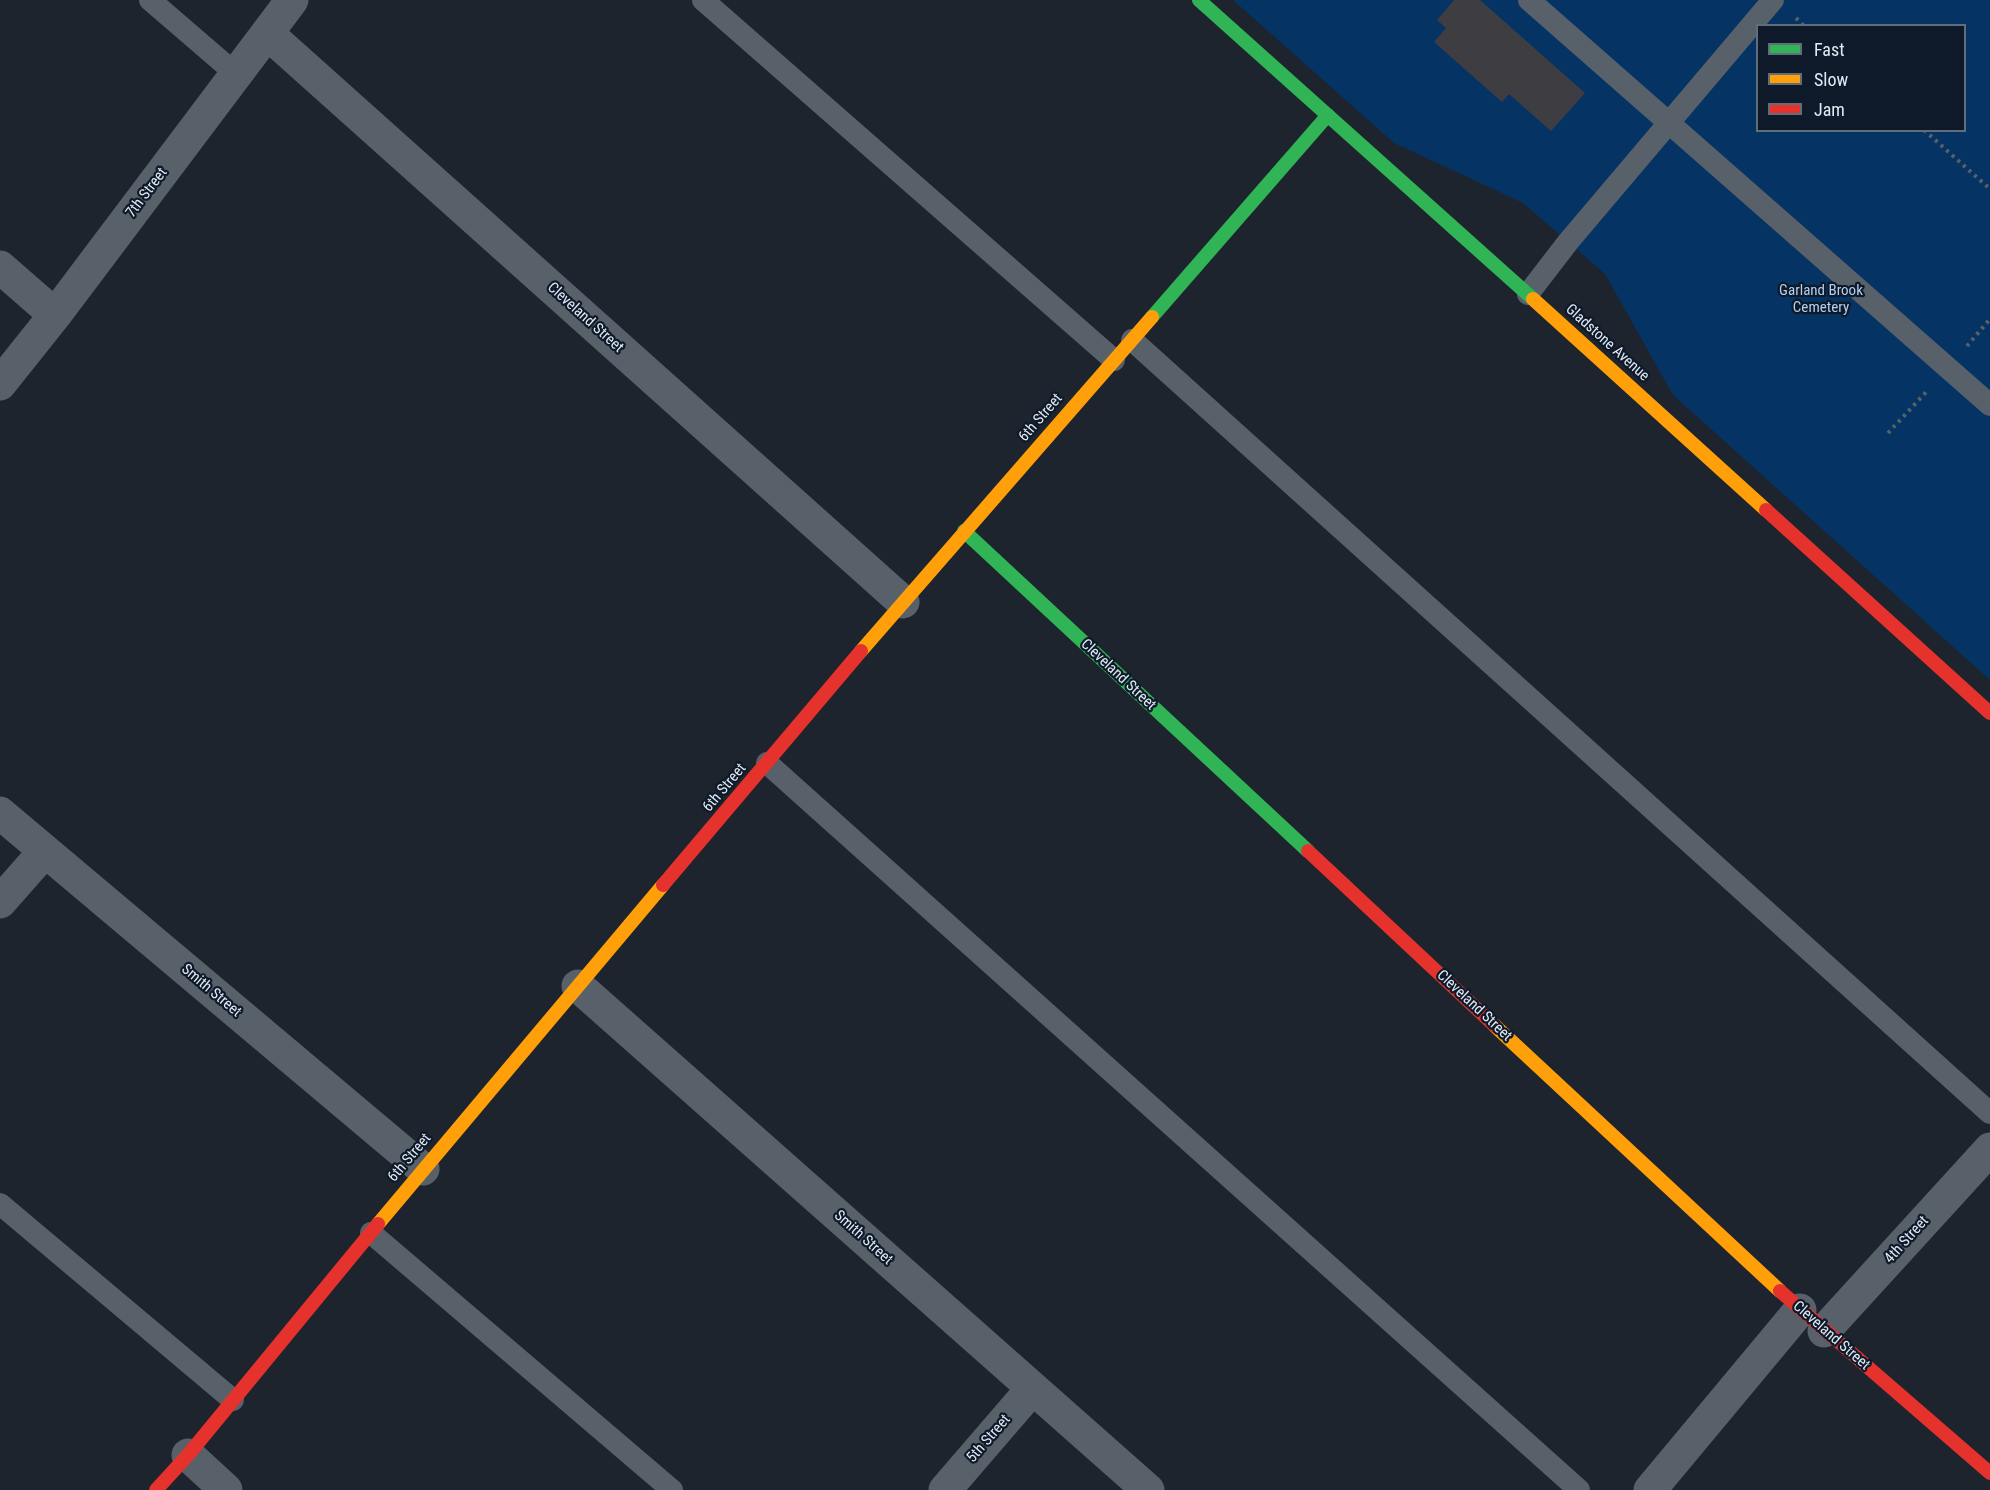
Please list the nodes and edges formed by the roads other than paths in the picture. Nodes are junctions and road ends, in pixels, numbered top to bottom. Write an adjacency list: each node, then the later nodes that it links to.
1 (150, 0): 8 (lane)
2 (292, 0): 7 (street, 7th Street)
3 (703, 0): 15 (lane)
4 (1199, 0): 9 (street, Gladstone Avenue)
5 (1529, 0): 10 (lane)
6 (1773, 0): 10 (lane)
7 (267, 33): 8 (street, 7th Street); 19 (street, Cleveland Street)
8 (236, 74): 13 (street, 7th Street)
9 (1328, 115): 12 (street, Gladstone Avenue); 14 (street, 6th Street)
10 (1670, 124): 12 (lane); 17 (lane)
11 (0, 267): 13 (street)
12 (1528, 294): 20 (street, Gladstone Avenue)
13 (55, 315): 16 (street, 7th Street)
14 (1132, 340): 15 (street, 6th Street); 26 (lane)
15 (1114, 360): 18 (street, 6th Street)
16 (0, 384)
17 (1990, 405)
18 (964, 531): 19 (street, 6th Street); 31 (street, Cleveland Street)
19 (903, 602): 21 (street, 6th Street)
20 (1990, 713)
21 (767, 763): 25 (street, 6th Street); 42 (lane)
22 (0, 813): 23 (street, Smith Street)
23 (45, 851): 24 (street); 28 (street, Smith Street)
24 (0, 902)
25 (578, 987): 28 (street, 6th Street); 33 (street, Smith Street)
26 (1990, 1113)
27 (1990, 1149): 32 (street, 4th Street)
28 (423, 1169): 30 (street, 6th Street)
29 (0, 1204): 34 (lane)
30 (371, 1233): 34 (street, 6th Street); 39 (lane)
31 (1800, 1310): 32 (street, Cleveland Street); 43 (street)
32 (1824, 1331): 36 (street, Cleveland Street)
33 (1032, 1389): 40 (street, 5th Street); 41 (street, Smith Street)
34 (233, 1400): 35 (street, 6th Street)
35 (188, 1455): 37 (street, 6th Street); 38 (street)
36 (1990, 1473)
37 (156, 1490)
38 (226, 1490)
39 (672, 1490)
40 (945, 1490)
41 (1148, 1490)
42 (1579, 1490)
43 (1650, 1490)

